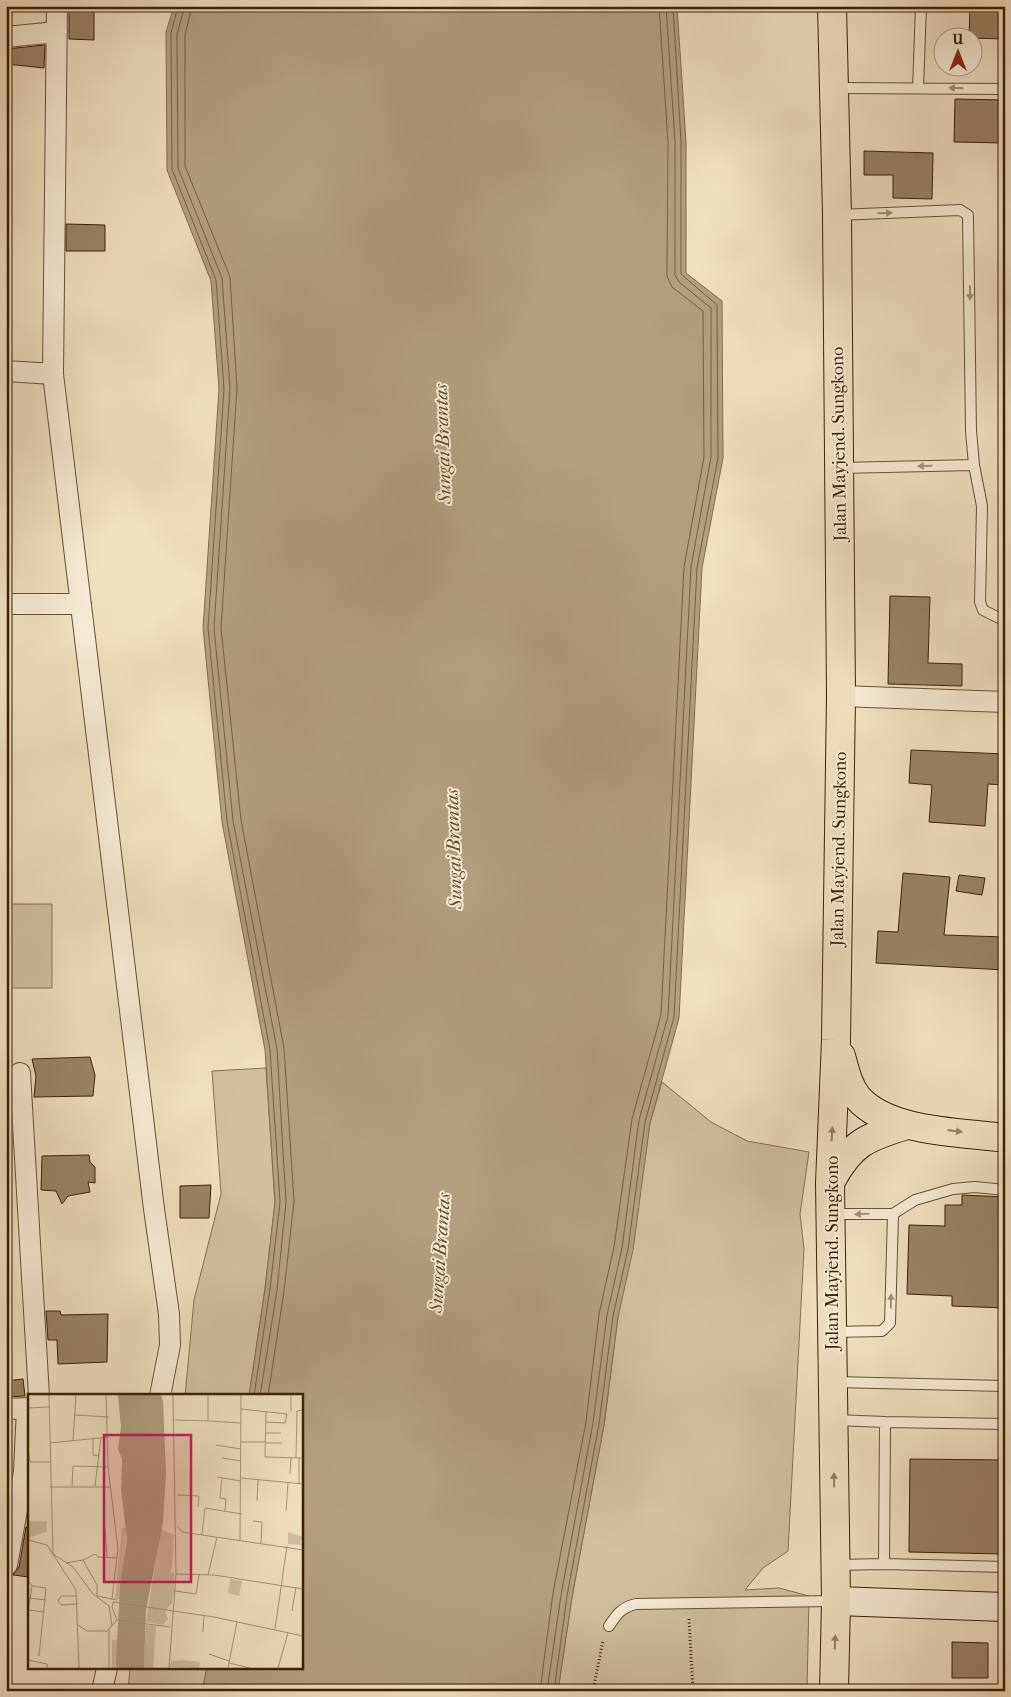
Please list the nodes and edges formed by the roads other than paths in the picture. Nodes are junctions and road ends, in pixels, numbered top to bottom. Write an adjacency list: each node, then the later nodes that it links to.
1 (57, 6): 4 (street)
2 (832, 6): 6 (main road, Jalan Mayjend. Sungkono)
3 (921, 6): 7 (lane)
4 (57, 32): 5 (street); 11 (street)
5 (6, 37)
6 (833, 88): 7 (lane); 9 (main road, Jalan Mayjend. Sungkono)
7 (918, 88): 8 (lane, one-way to 7)
8 (1005, 89)
9 (837, 215): 12 (lane, one-way to 12); 13 (main road, Jalan Mayjend. Sungkono)
10 (6, 371): 11 (street)
11 (52, 374): 14 (street)
12 (974, 465): 13 (lane, one-way to 13); 16 (lane)
13 (840, 468): 17 (main road, Jalan Mayjend. Sungkono)
14 (81, 604): 15 (street); 31 (street)
15 (14, 605)
16 (1005, 621)
17 (841, 696): 18 (street); 19 (main road, Jalan Mayjend. Sungkono)
18 (1005, 702)
19 (836, 1040): 21 (main road); 23 (main road, Jalan Mayjend. Sungkono, one-way to 19)
20 (20, 1073): 30 (street)
21 (906, 1125): 22 (main road, one-way to 22); 23 (main road)
22 (1005, 1138)
23 (830, 1183): 25 (main road, Jalan Mayjend. Sungkono)
24 (1005, 1190): 26 (lane)
25 (831, 1214): 26 (lane, one-way to 25); 27 (main road, Jalan Mayjend. Sungkono)
26 (893, 1214): 27 (lane, one-way to 26)
27 (833, 1332): 28 (main road, Jalan Mayjend. Sungkono)
28 (833, 1382): 29 (lane); 34 (main road, Jalan Mayjend. Sungkono)
29 (1005, 1386)
30 (32, 1394)
31 (160, 1394)
32 (28, 1405): 33 (street)
33 (6, 1409)
34 (834, 1420): 35 (lane); 40 (main road, Jalan Mayjend. Sungkono, one-way to 34)
35 (885, 1422): 36 (lane); 38 (lane)
36 (1005, 1424)
37 (28, 1438): 39 (street)
38 (884, 1564): 40 (lane); 41 (lane)
39 (7, 1565)
40 (836, 1565): 42 (main road, Jalan Mayjend. Sungkono)
41 (1005, 1567)
42 (836, 1601): 43 (street); 44 (lane); 47 (main road, Jalan Mayjend. Sungkono, one-way to 42)
43 (1005, 1607)
44 (609, 1626)
45 (107, 1670): 46 (street)
46 (102, 1691)
47 (834, 1691)

